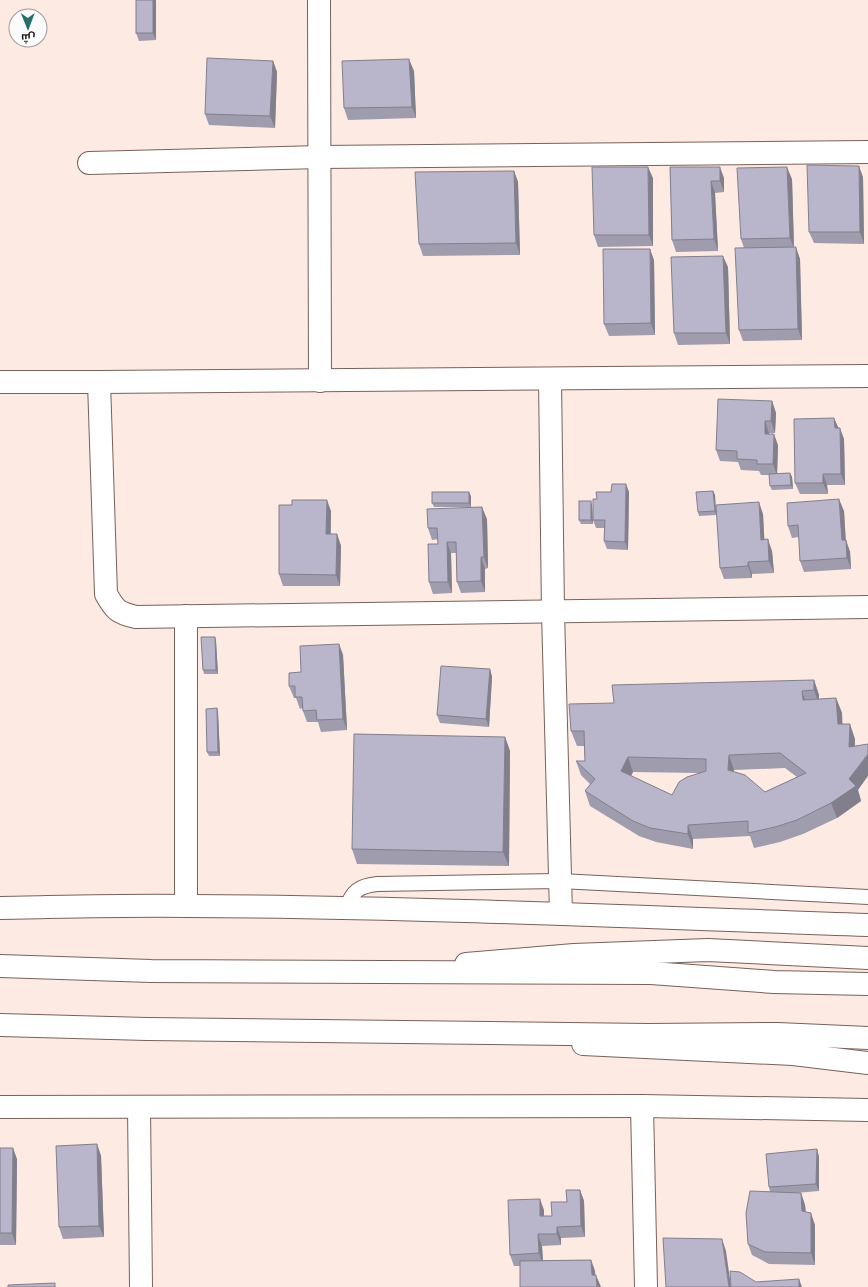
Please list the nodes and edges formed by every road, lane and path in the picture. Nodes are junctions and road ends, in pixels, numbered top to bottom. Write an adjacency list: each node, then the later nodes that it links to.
1 (319, 0): 3 (main road)
2 (868, 152): 3 (main road)
3 (320, 157): 4 (main road); 7 (main road)
4 (89, 163)
5 (868, 376): 6 (main road)
6 (550, 378): 7 (main road); 11 (main road)
7 (320, 380): 9 (main road)
8 (0, 382): 9 (main road)
9 (99, 382): 12 (main road)
10 (868, 607): 11 (main road)
11 (553, 612): 12 (main road); 13 (main road)
12 (186, 616): 15 (main road)
13 (560, 881): 14 (lane); 17 (lane); 18 (main road)
14 (868, 897)
15 (186, 906): 16 (main road); 17 (main road)
16 (0, 908)
17 (346, 908): 18 (main road)
18 (561, 914): 19 (main road)
19 (868, 925)
20 (868, 958): 22 (main road)
21 (0, 966): 22 (main road)
22 (360, 972): 23 (main road)
23 (868, 984)
24 (0, 1025): 25 (main road)
25 (453, 1033): 26 (main road); 27 (main road)
26 (868, 1038)
27 (868, 1063)
28 (642, 1106): 30 (main road); 31 (main road); 33 (main road)
29 (0, 1107): 30 (main road)
30 (139, 1107): 32 (main road)
31 (868, 1110)
32 (141, 1287)
33 (646, 1287)

